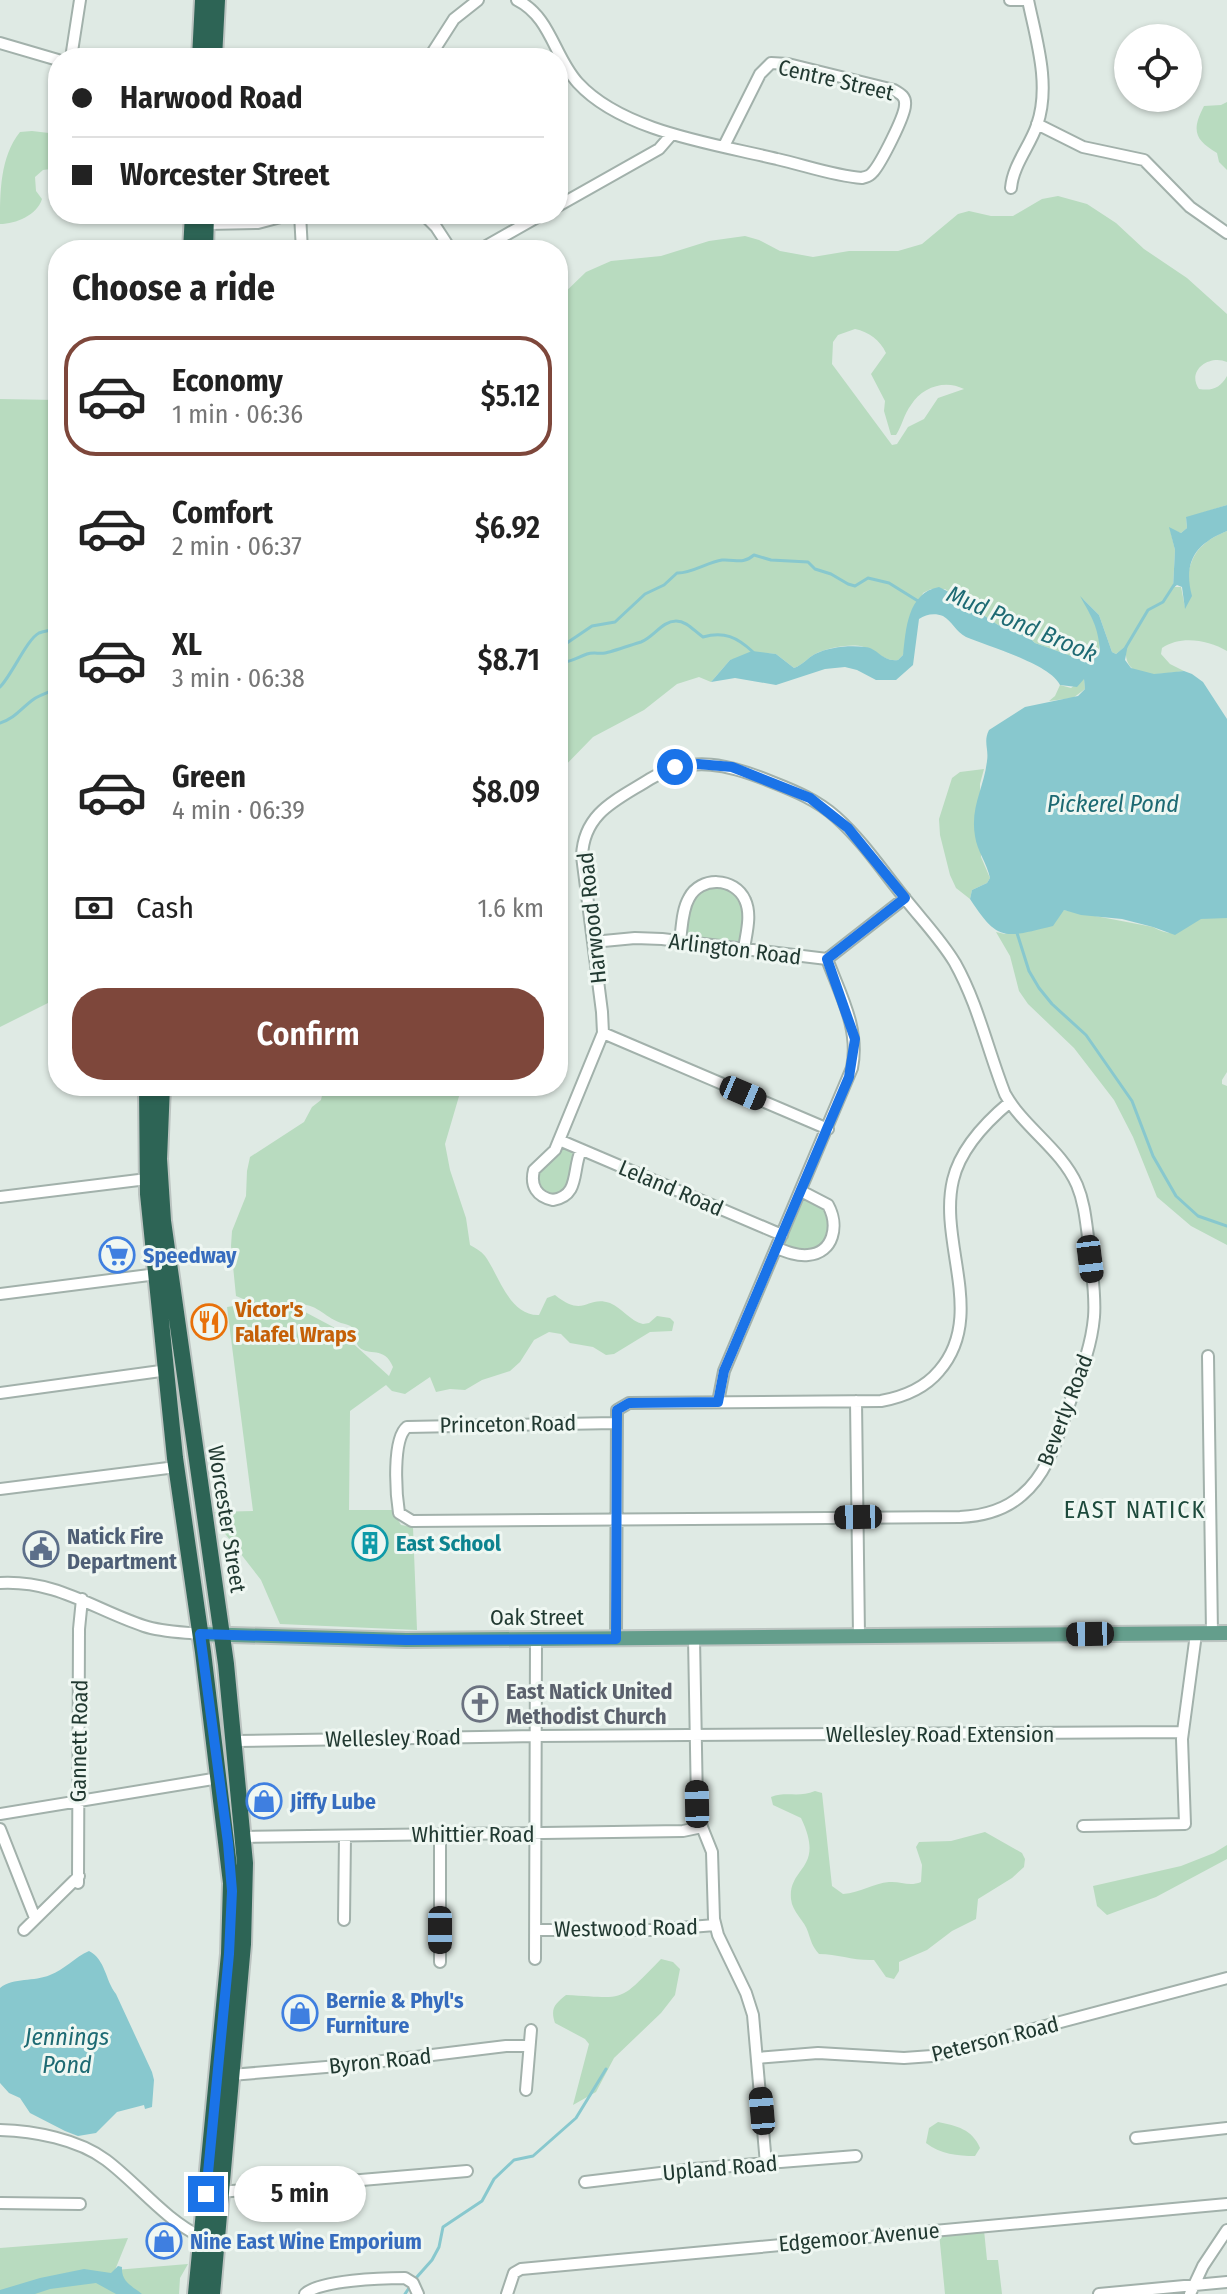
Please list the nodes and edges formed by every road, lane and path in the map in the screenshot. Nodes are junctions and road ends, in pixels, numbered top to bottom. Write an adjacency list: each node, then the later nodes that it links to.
1 (80, 0): 9 (street)
2 (203, 0): 10 (highway)
3 (217, 0): 11 (highway)
4 (478, 0): 12 (street)
5 (517, 0): 13 (street, Centre Street)
6 (1010, 0): 7 (street)
7 (1028, 0): 16 (street)
8 (0, 43): 14 (street)
9 (73, 48)
10 (201, 48)
11 (215, 48)
12 (435, 48)
13 (556, 48)
14 (48, 57)
15 (568, 69): 17 (street, Centre Street)
16 (1037, 124): 19 (street); 22 (street)
17 (672, 134): 18 (street, Centre Street); 20 (street)
18 (724, 146): 18 (street, Centre Street)
19 (1011, 188)
20 (568, 199)
21 (525, 224): 23 (street)
22 (1227, 233)
23 (497, 240)
24 (905, 898): 26 (street, Harwood Road); 28 (street, Arlington Road); 32 (street, Harwood Road)
25 (680, 941): 26 (street, Arlington Road); 27 (street, Arlington Road); 27 (street)
26 (593, 942): 29 (street, Harwood Road)
27 (744, 949): 28 (street, Arlington Road)
28 (827, 959): 33 (street)
29 (603, 1033): 33 (street); 34 (street, Harwood Road)
30 (147, 1096): 36 (highway, Worcester Street)
31 (162, 1096): 59 (highway, Worcester Street)
32 (1010, 1102): 46 (street); 52 (street, Beverly Road)
33 (828, 1129): 37 (street)
34 (559, 1140): 35 (street, Leland Road); 35 (street, Harwood Road)
35 (581, 1150): 39 (street, Leland Road)
36 (147, 1179): 38 (street); 41 (highway, Worcester Street)
37 (801, 1191): 39 (street); 40 (street)
38 (0, 1197)
39 (782, 1235): 40 (street)
40 (777, 1248): 47 (street)
41 (157, 1274): 42 (street); 44 (highway, Worcester Street)
42 (0, 1294)
43 (1208, 1356): 56 (street)
44 (168, 1370): 45 (street); 49 (highway, Worcester Street)
45 (0, 1393)
46 (856, 1401): 47 (street); 52 (street)
47 (718, 1402): 48 (street)
48 (615, 1423): 51 (street, Princeton Road); 53 (street)
49 (176, 1467): 50 (street); 57 (highway, Worcester Street)
50 (0, 1489)
51 (402, 1517): 53 (street, Beverly Road)
52 (858, 1517): 53 (street, Beverly Road); 60 (street)
53 (616, 1519): 63 (street)
54 (0, 1583): 55 (street, Oak Street)
55 (82, 1599): 57 (street, Oak Street); 69 (street, Gannett Road)
56 (1220, 1633): 58 (main road, Oak Street)
57 (200, 1634): 59 (main road, Oak Street); 68 (highway, Worcester Street)
58 (1196, 1634): 60 (main road, Oak Street); 64 (street)
59 (222, 1636): 62 (main road, Oak Street); 67 (highway, Worcester Street)
60 (859, 1636): 61 (main road, Oak Street)
61 (694, 1638): 63 (main road, Oak Street); 66 (street)
62 (536, 1639): 63 (main road, Oak Street); 65 (street)
63 (616, 1639)
64 (1183, 1732): 66 (street, Wellesley Road Extension); 71 (street)
65 (537, 1736): 66 (street, Wellesley Road); 67 (street, Wellesley Road); 74 (street)
66 (696, 1736): 72 (street)
67 (235, 1741): 77 (highway, Worcester Street)
68 (219, 1778): 69 (street); 103 (highway, Worcester Street)
69 (78, 1800): 70 (street); 78 (street, Gannett Road)
70 (0, 1814)
71 (1083, 1826)
72 (702, 1827): 74 (street, Whittier Road); 80 (street)
73 (0, 1829): 78 (street)
74 (537, 1833): 75 (street, Whittier Road); 82 (street)
75 (440, 1834): 76 (street, Whittier Road); 84 (street)
76 (345, 1836): 77 (street, Whittier Road); 79 (street)
77 (243, 1837): 89 (highway, Worcester Street)
78 (35, 1918): 81 (street)
79 (344, 1920)
80 (715, 1925): 82 (street, Westwood Road); 88 (street)
81 (24, 1930)
82 (537, 1930): 83 (street)
83 (535, 1959)
84 (440, 1962)
85 (1227, 1978): 88 (street, Peterson Road)
86 (531, 2030): 87 (street)
87 (528, 2046): 89 (street, Byron Road); 90 (street)
88 (757, 2058): 95 (street)
89 (231, 2075): 98 (highway, Worcester Street)
90 (526, 2090)
91 (1227, 2128): 93 (street)
92 (0, 2130): 103 (street)
93 (1136, 2138)
94 (856, 2156): 95 (street, Upland Road)
95 (766, 2164): 97 (street, Upland Road)
96 (467, 2171): 98 (street)
97 (585, 2182)
98 (220, 2192): 107 (highway, Worcester Street)
99 (0, 2203): 100 (street)
100 (80, 2204)
101 (1227, 2204): 110 (street, Edgemoor Avenue)
102 (1227, 2230): 105 (street)
103 (201, 2237): 106 (highway, Worcester Street)
104 (1227, 2282): 105 (street)
105 (1192, 2289): 111 (street)
106 (196, 2294)
107 (212, 2294)
108 (305, 2294): 109 (street)
109 (418, 2294)
110 (507, 2294)
111 (1099, 2294)

